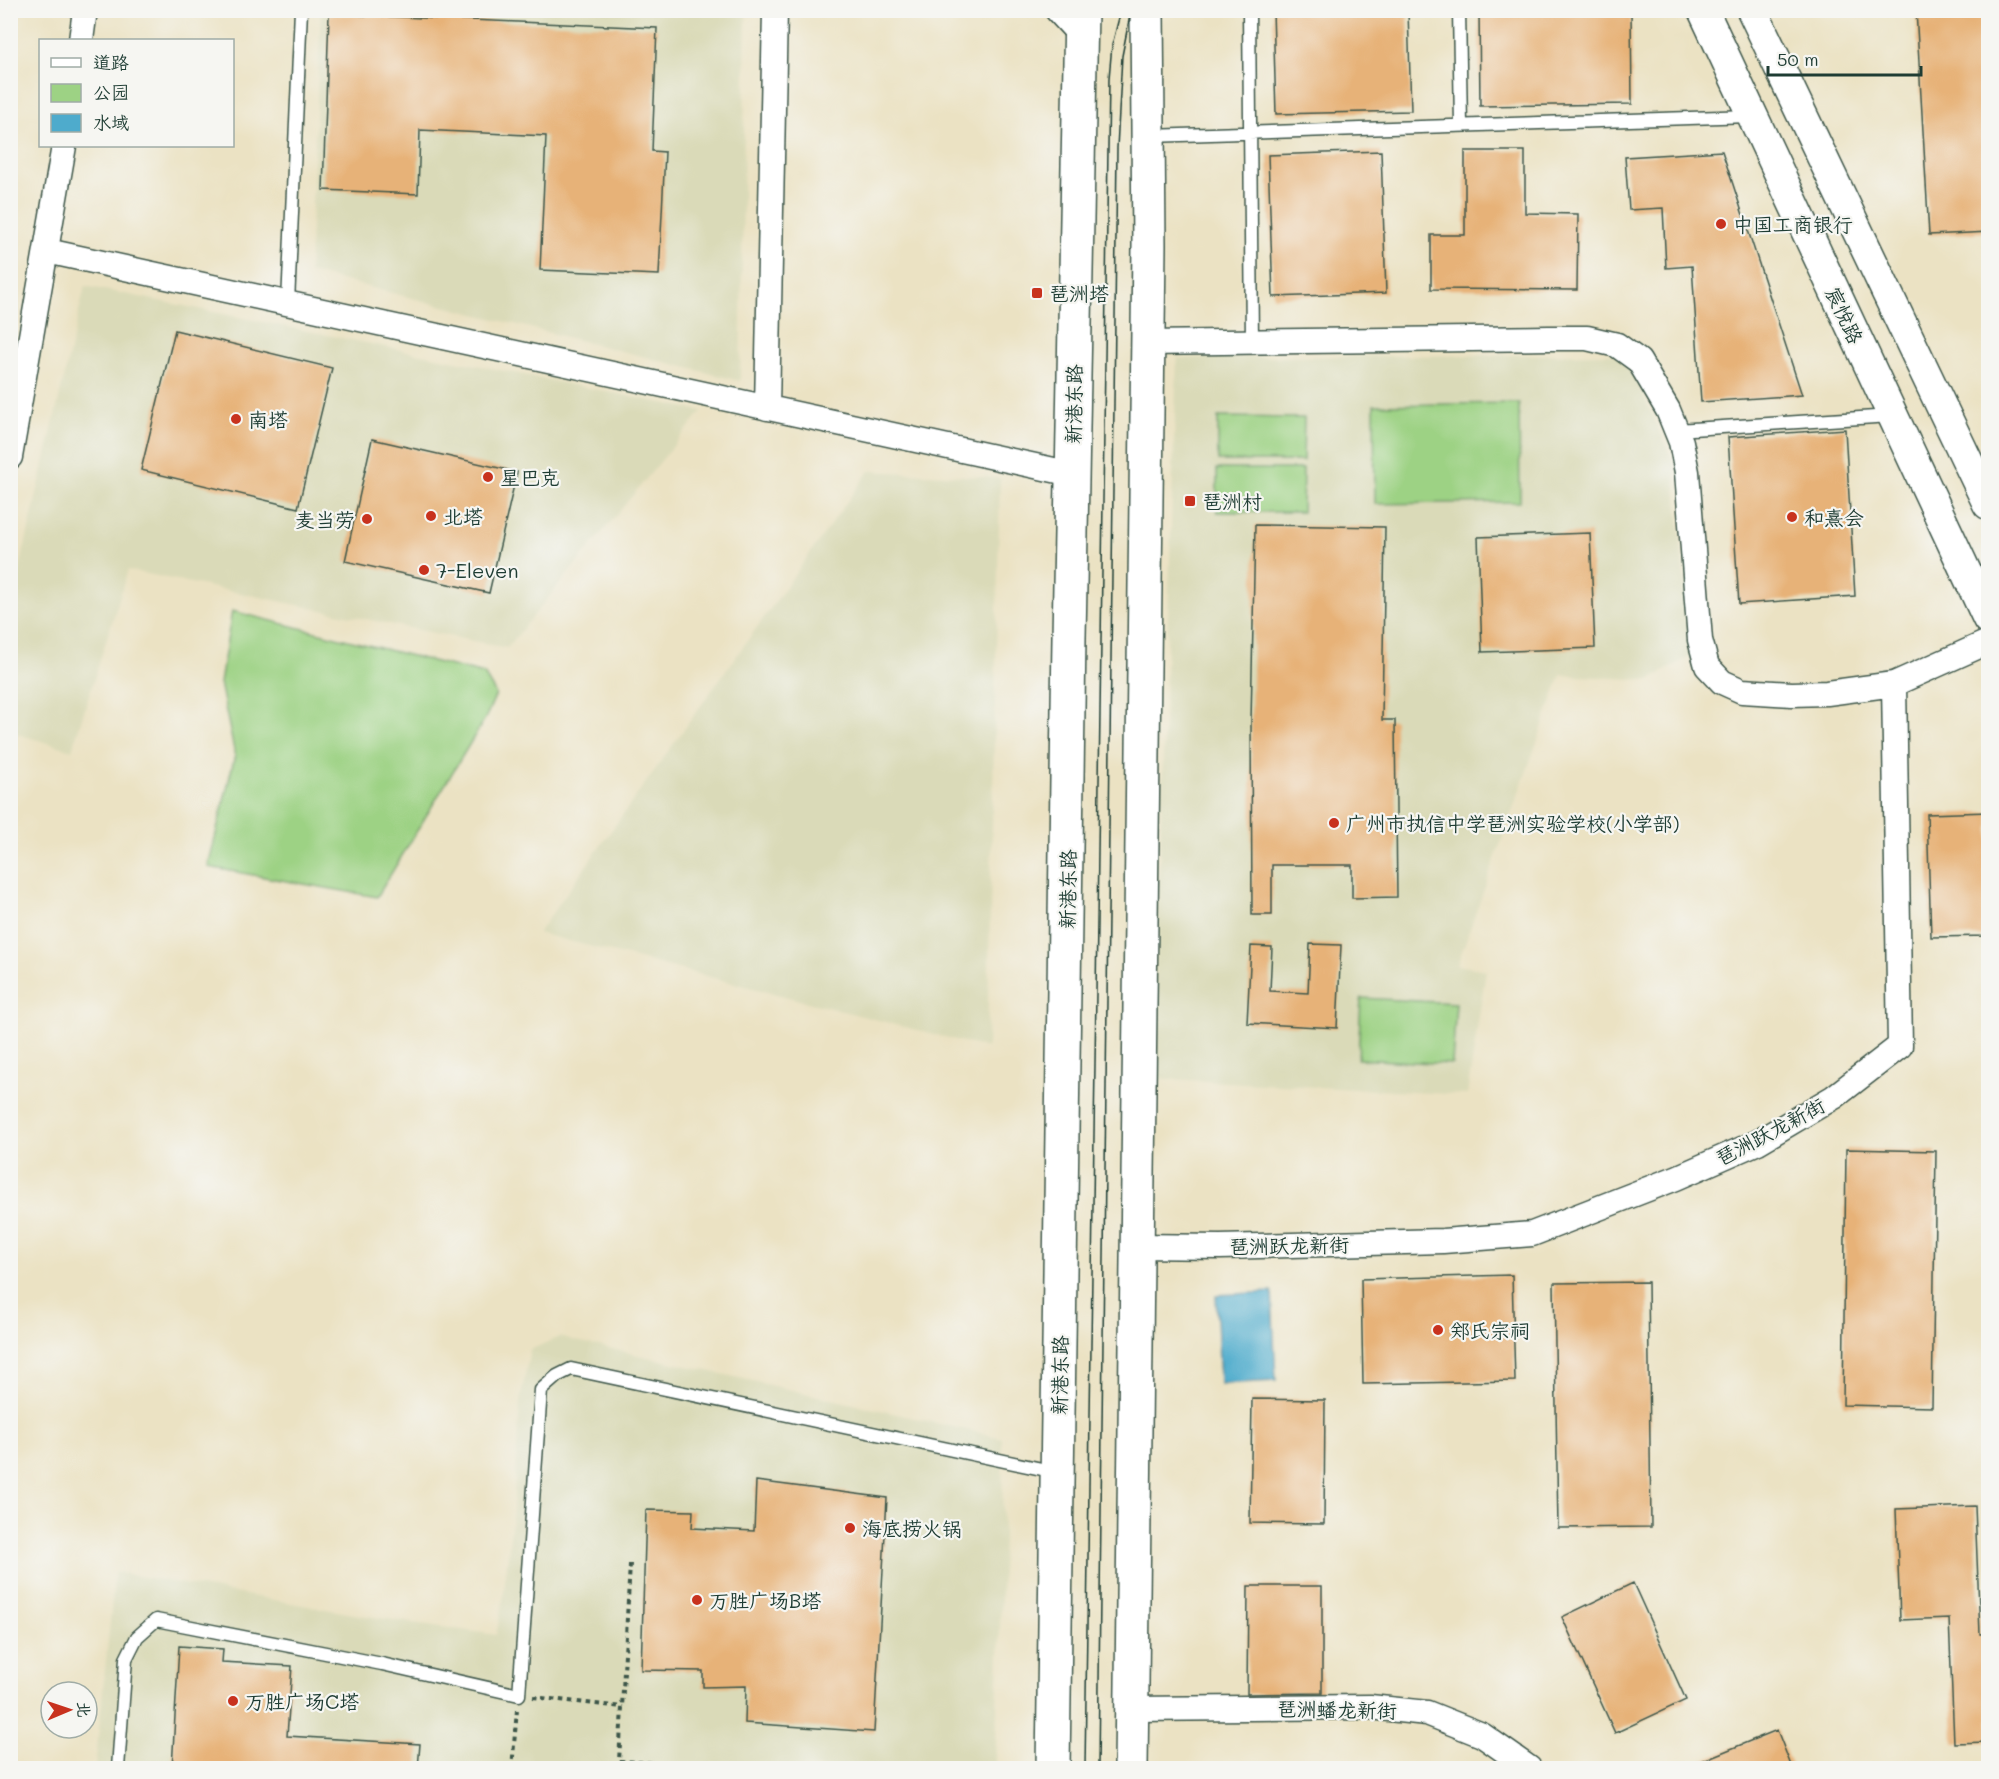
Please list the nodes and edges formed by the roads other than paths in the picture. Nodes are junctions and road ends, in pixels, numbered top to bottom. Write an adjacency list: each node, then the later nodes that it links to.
1 (86, 10): 11 (street)
2 (301, 10): 18 (lane)
3 (775, 10): 21 (street)
4 (1057, 10): 10 (street)
5 (1147, 10): 15 (main road)
6 (1249, 10): 14 (lane)
7 (1459, 10): 13 (lane)
8 (1703, 10): 12 (street, 宸悦路)
9 (1752, 10): 26 (street)
10 (1081, 23): 25 (main road, 新港东路)
11 (81, 39)
12 (1751, 116): 13 (lane); 22 (street, 宸悦路)
13 (1461, 126): 14 (lane)
14 (1251, 132): 15 (lane); 19 (lane)
15 (1149, 136): 20 (main road)
16 (64, 147): 17 (street)
17 (47, 251): 18 (street); 24 (street)
18 (288, 303): 21 (street)
19 (1252, 341): 20 (street); 23 (street)
20 (1147, 343): 30 (main road)
21 (767, 408): 25 (street)
22 (1893, 416): 23 (lane); 27 (street, 宸悦路)
23 (1677, 430): 29 (street)
24 (10, 457)
25 (1072, 474): 31 (main road, 新港东路)
26 (1989, 504)
27 (1989, 619)
28 (1989, 642): 29 (street)
29 (1894, 684): 30 (street, 琶洲跃龙新街)
30 (1136, 1246): 32 (main road)
31 (1057, 1473): 33 (lane); 34 (main road, 新港东路)
32 (1131, 1709): 35 (main road); 36 (street, 琶洲蟠龙新街)
33 (118, 1768)
34 (1053, 1768)
35 (1131, 1768)
36 (1528, 1768)

